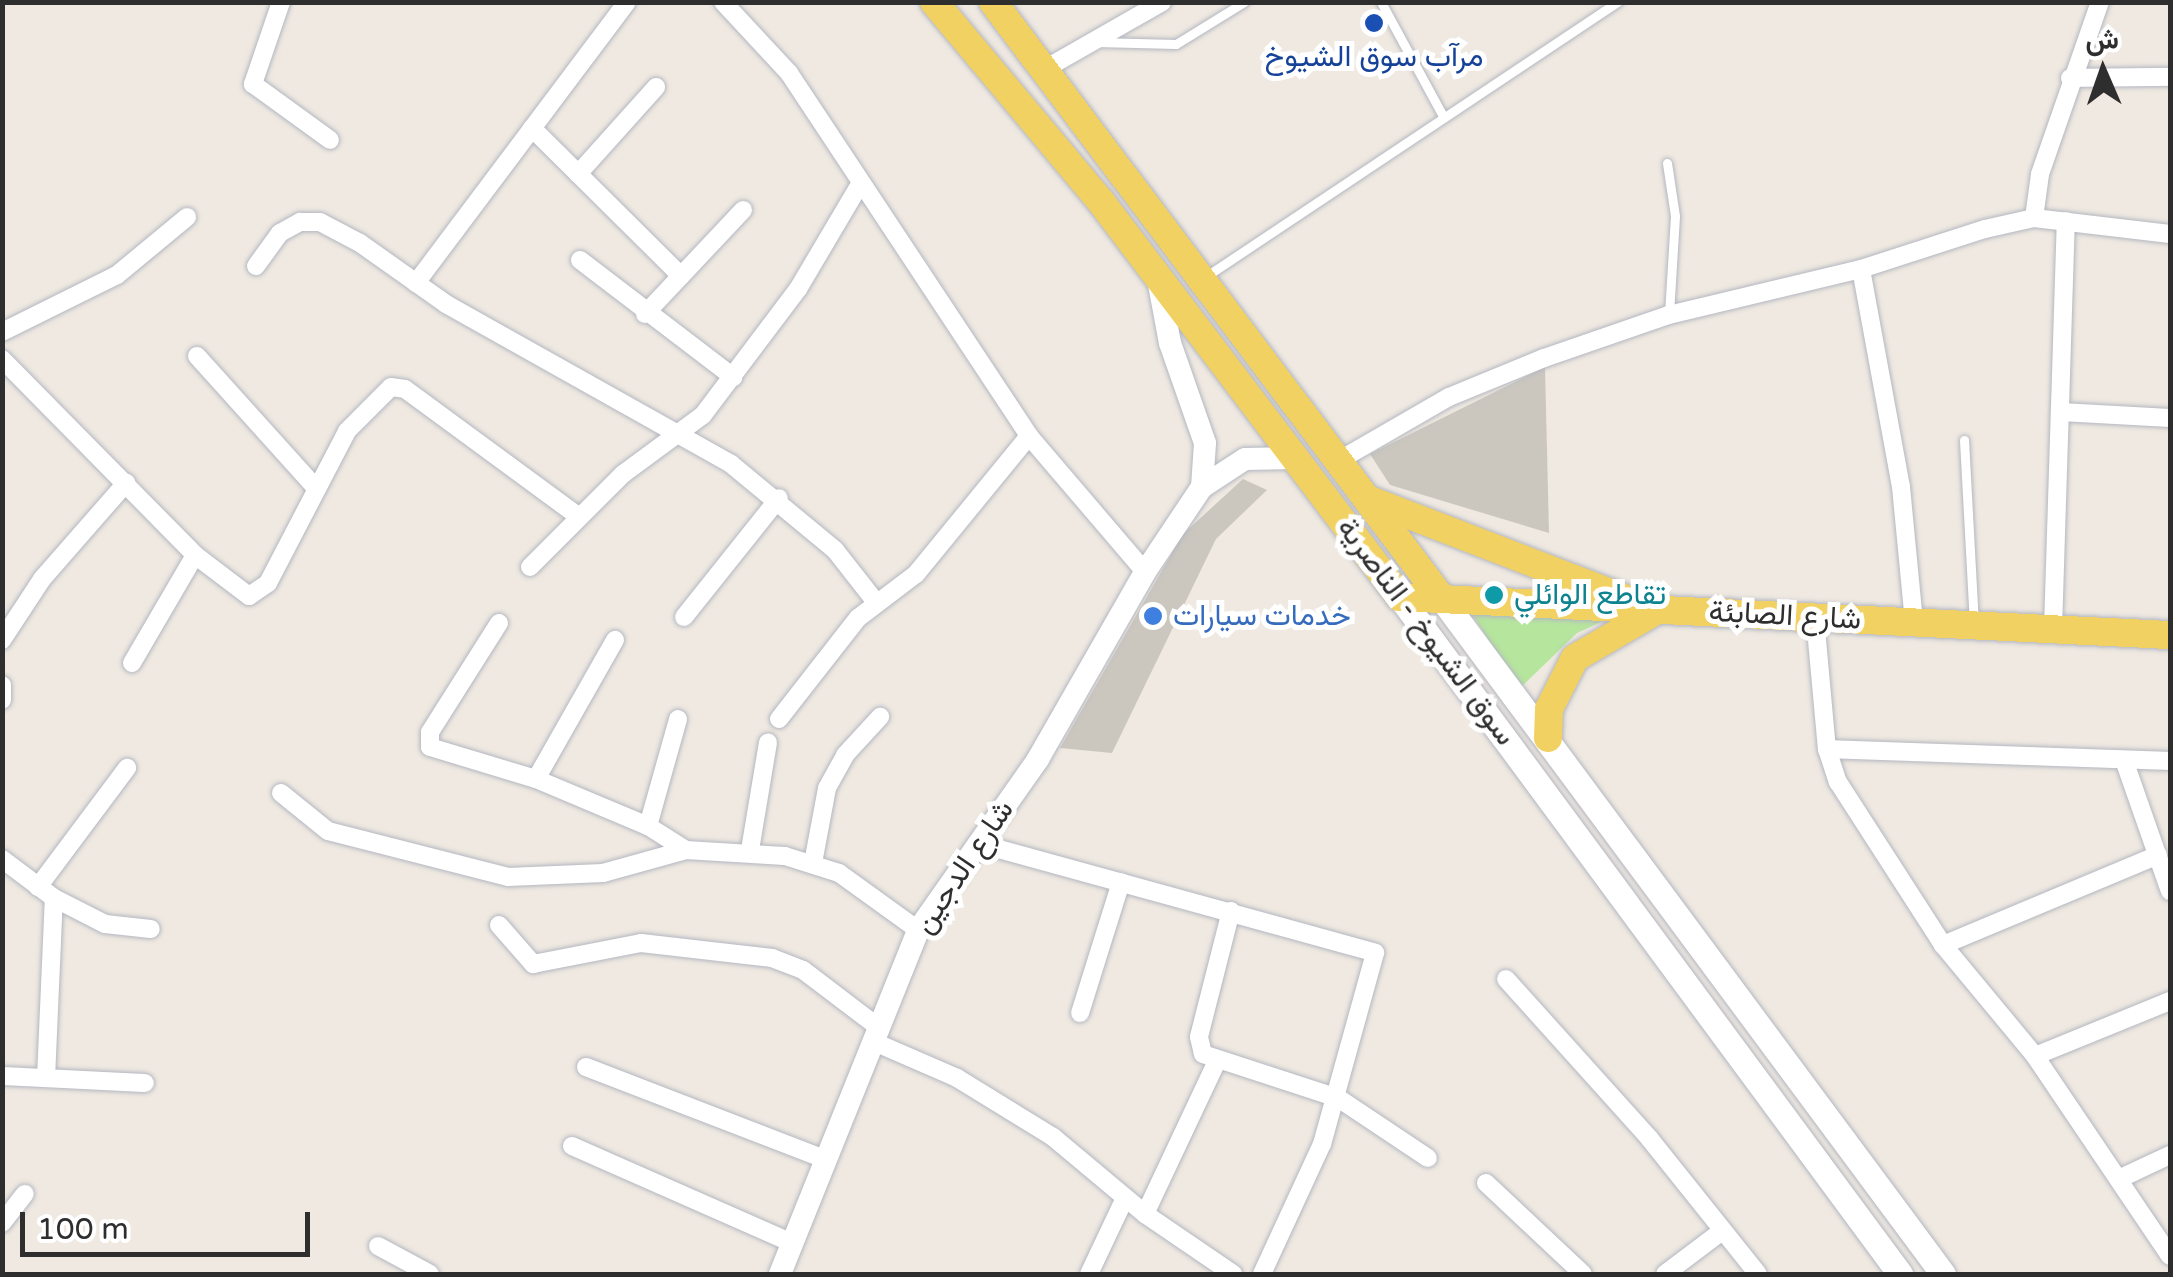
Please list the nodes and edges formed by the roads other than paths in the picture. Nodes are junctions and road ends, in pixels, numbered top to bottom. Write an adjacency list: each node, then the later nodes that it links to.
1 (281, 2): 18 (street)
2 (626, 2): 17 (street)
3 (723, 2): 21 (street)
4 (934, 2): 32 (main road, سوق الشيوخ - الناصرية)
5 (993, 2): 12 (main road, سوق الشيوخ - الناصرية)
6 (1162, 2): 11 (street)
7 (1244, 2): 11 (lane)
8 (1380, 2): 16 (lane)
9 (1618, 2): 16 (lane)
10 (2100, 2): 14 (street)
11 (1093, 42): 12 (street)
12 (1042, 70): 31 (main road, سوق الشيوخ - الناصرية)
13 (2170, 76): 14 (street)
14 (2070, 78): 24 (street)
15 (656, 86): 20 (street)
16 (1442, 116): 31 (lane)
17 (532, 128): 20 (street); 33 (street)
18 (330, 140)
19 (1667, 163): 35 (lane)
20 (578, 174): 30 (street)
21 (860, 184): 39 (street); 43 (street)
22 (743, 210): 30 (street)
23 (187, 217): 36 (street)
24 (2034, 218): 25 (street); 29 (street)
25 (2066, 222): 26 (street); 40 (street)
26 (2170, 234)
27 (580, 260): 34 (street)
28 (256, 266): 33 (street)
29 (1861, 269): 35 (street); 62 (street)
30 (681, 276): 34 (street)
31 (1204, 276): 46 (main road, سوق الشيوخ - الناصرية)
32 (1158, 278): 45 (main road, سوق الشيوخ - الناصرية); 49 (street)
33 (416, 283): 42 (street)
34 (645, 314): 39 (street)
35 (1669, 316): 46 (street)
36 (2, 332)
37 (198, 356): 48 (street)
38 (2, 359): 47 (street)
39 (733, 377): 42 (street)
40 (2061, 412): 41 (street); 65 (street)
41 (2170, 418)
42 (681, 433): 50 (street); 52 (street)
43 (1029, 436): 55 (street); 58 (street)
44 (1964, 440): 64 (lane)
45 (1296, 458): 49 (street, شارع الدجين); 56 (main road, سوق الشيوخ - الناصرية)
46 (1338, 462): 51 (main road, سوق الشيوخ - الناصرية)
47 (126, 482): 53 (street); 67 (street)
48 (315, 486): 52 (street); 53 (street)
49 (1202, 488): 55 (street, شارع الدجين)
50 (779, 498): 58 (street); 60 (street)
51 (1367, 498): 57 (main road, سوق الشيوخ - الناصرية); 59 (main road)
52 (578, 516): 54 (street)
53 (195, 555): 69 (street)
54 (530, 567)
55 (1145, 572): 84 (street, شارع الدجين)
56 (1400, 597): 57 (main road, شارع الصابئة); 123 (main road, سوق الشيوخ - الناصرية)
57 (1442, 600): 59 (main road, شارع الصابئة); 75 (main road, سوق الشيوخ - الناصرية)
58 (875, 601): 74 (street)
59 (1658, 610): 61 (main road, شارع الصابئة); 75 (main road)
60 (684, 618)
61 (1815, 618): 62 (main road, شارع الصابئة); 77 (street)
62 (1914, 622): 64 (main road, شارع الصابئة)
63 (500, 623): 81 (street)
64 (1974, 625): 65 (main road, شارع الصابئة)
65 (2053, 629): 66 (main road, شارع الصابئة)
66 (2170, 635)
67 (2, 640)
68 (615, 640): 81 (street)
69 (132, 664)
70 (2, 684): 71 (street)
71 (2, 700)
72 (880, 717): 89 (street)
73 (678, 719): 83 (street)
74 (779, 719)
75 (1548, 738): 132 (main road, سوق الشيوخ - الناصرية)
76 (768, 743): 86 (street)
77 (1827, 749): 78 (street); 97 (street)
78 (2124, 760): 79 (street); 87 (street)
79 (2170, 762)
80 (127, 768): 92 (street)
81 (536, 779): 83 (street)
82 (282, 793): 85 (street)
83 (648, 826): 85 (street)
84 (977, 843): 90 (street); 96 (street, شارع الدجين)
85 (686, 850): 86 (street)
86 (750, 850): 89 (street)
87 (2158, 855): 91 (street); 97 (street)
88 (2, 859): 92 (street)
89 (813, 863): 96 (street)
90 (1120, 882): 93 (street); 100 (street)
91 (2170, 890)
92 (46, 892): 95 (street); 106 (street)
93 (1231, 912): 103 (street); 108 (street)
94 (500, 925): 101 (street)
95 (150, 929)
96 (918, 930): 101 (street, شارع الدجين)
97 (1943, 945): 102 (street)
98 (1506, 979): 119 (street)
99 (2170, 1001): 102 (street)
100 (1080, 1013)
101 (875, 1034): 111 (street, شارع الدجين); 116 (street)
102 (2035, 1056): 113 (street)
103 (1217, 1061): 108 (street); 117 (street)
104 (586, 1066): 111 (street)
105 (2, 1076): 106 (street)
106 (46, 1078): 107 (street)
107 (146, 1083)
108 (1338, 1098): 112 (street); 128 (street)
109 (572, 1146): 120 (street)
110 (2170, 1156): 113 (street)
111 (825, 1158): 120 (street, شارع الدجين)
112 (1428, 1158)
113 (2122, 1177): 122 (street)
114 (1486, 1183): 129 (street)
115 (25, 1194): 118 (street)
116 (1125, 1198): 117 (street); 126 (street)
117 (1145, 1214): 127 (street)
118 (2, 1223)
119 (1722, 1230): 130 (street); 131 (street)
120 (792, 1243): 125 (street, شارع الدجين)
121 (378, 1246): 124 (street)
122 (2170, 1256)
123 (1895, 1272)
124 (430, 1274)
125 (780, 1274)
126 (1089, 1274)
127 (1233, 1274)
128 (1262, 1274)
129 (1583, 1274)
130 (1665, 1274)
131 (1758, 1274)
132 (1943, 1274)

